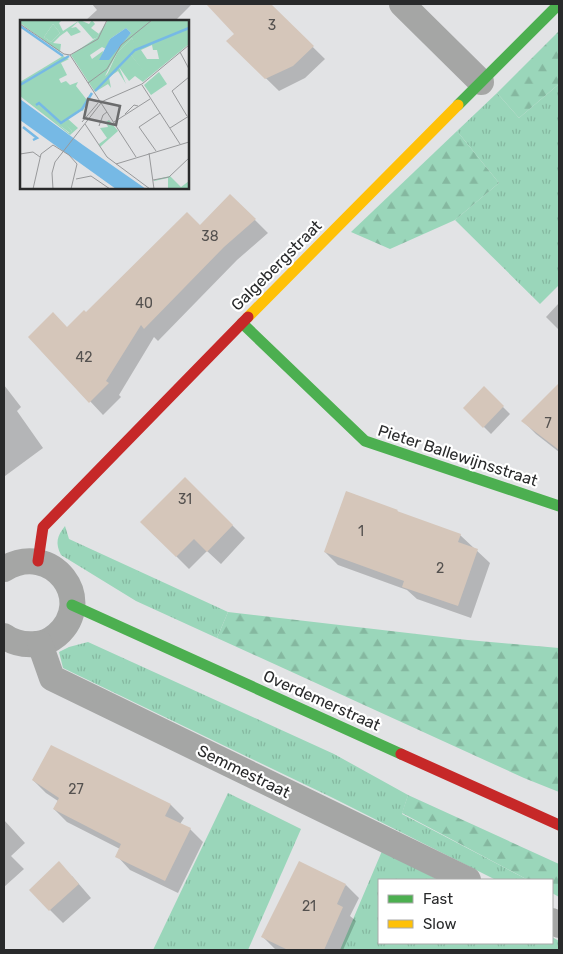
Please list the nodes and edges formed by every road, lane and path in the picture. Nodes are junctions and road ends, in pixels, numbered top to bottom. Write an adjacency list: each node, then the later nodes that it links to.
1 (402, 4): 3 (street)
2 (558, 4): 3 (street, Galgebergstraat)
3 (481, 82): 4 (street, Galgebergstraat)
4 (242, 323): 5 (street, Pieter Ballewijnsstraat); 6 (street, Galgebergstraat)
5 (559, 506)
6 (38, 561): 7 (street); 8 (street)
7 (4, 570)
8 (72, 605): 10 (street); 11 (street, Overdemerstraat)
9 (4, 636): 10 (street)
10 (40, 644): 12 (street, Semmestraat)
11 (559, 825)
12 (466, 879)

